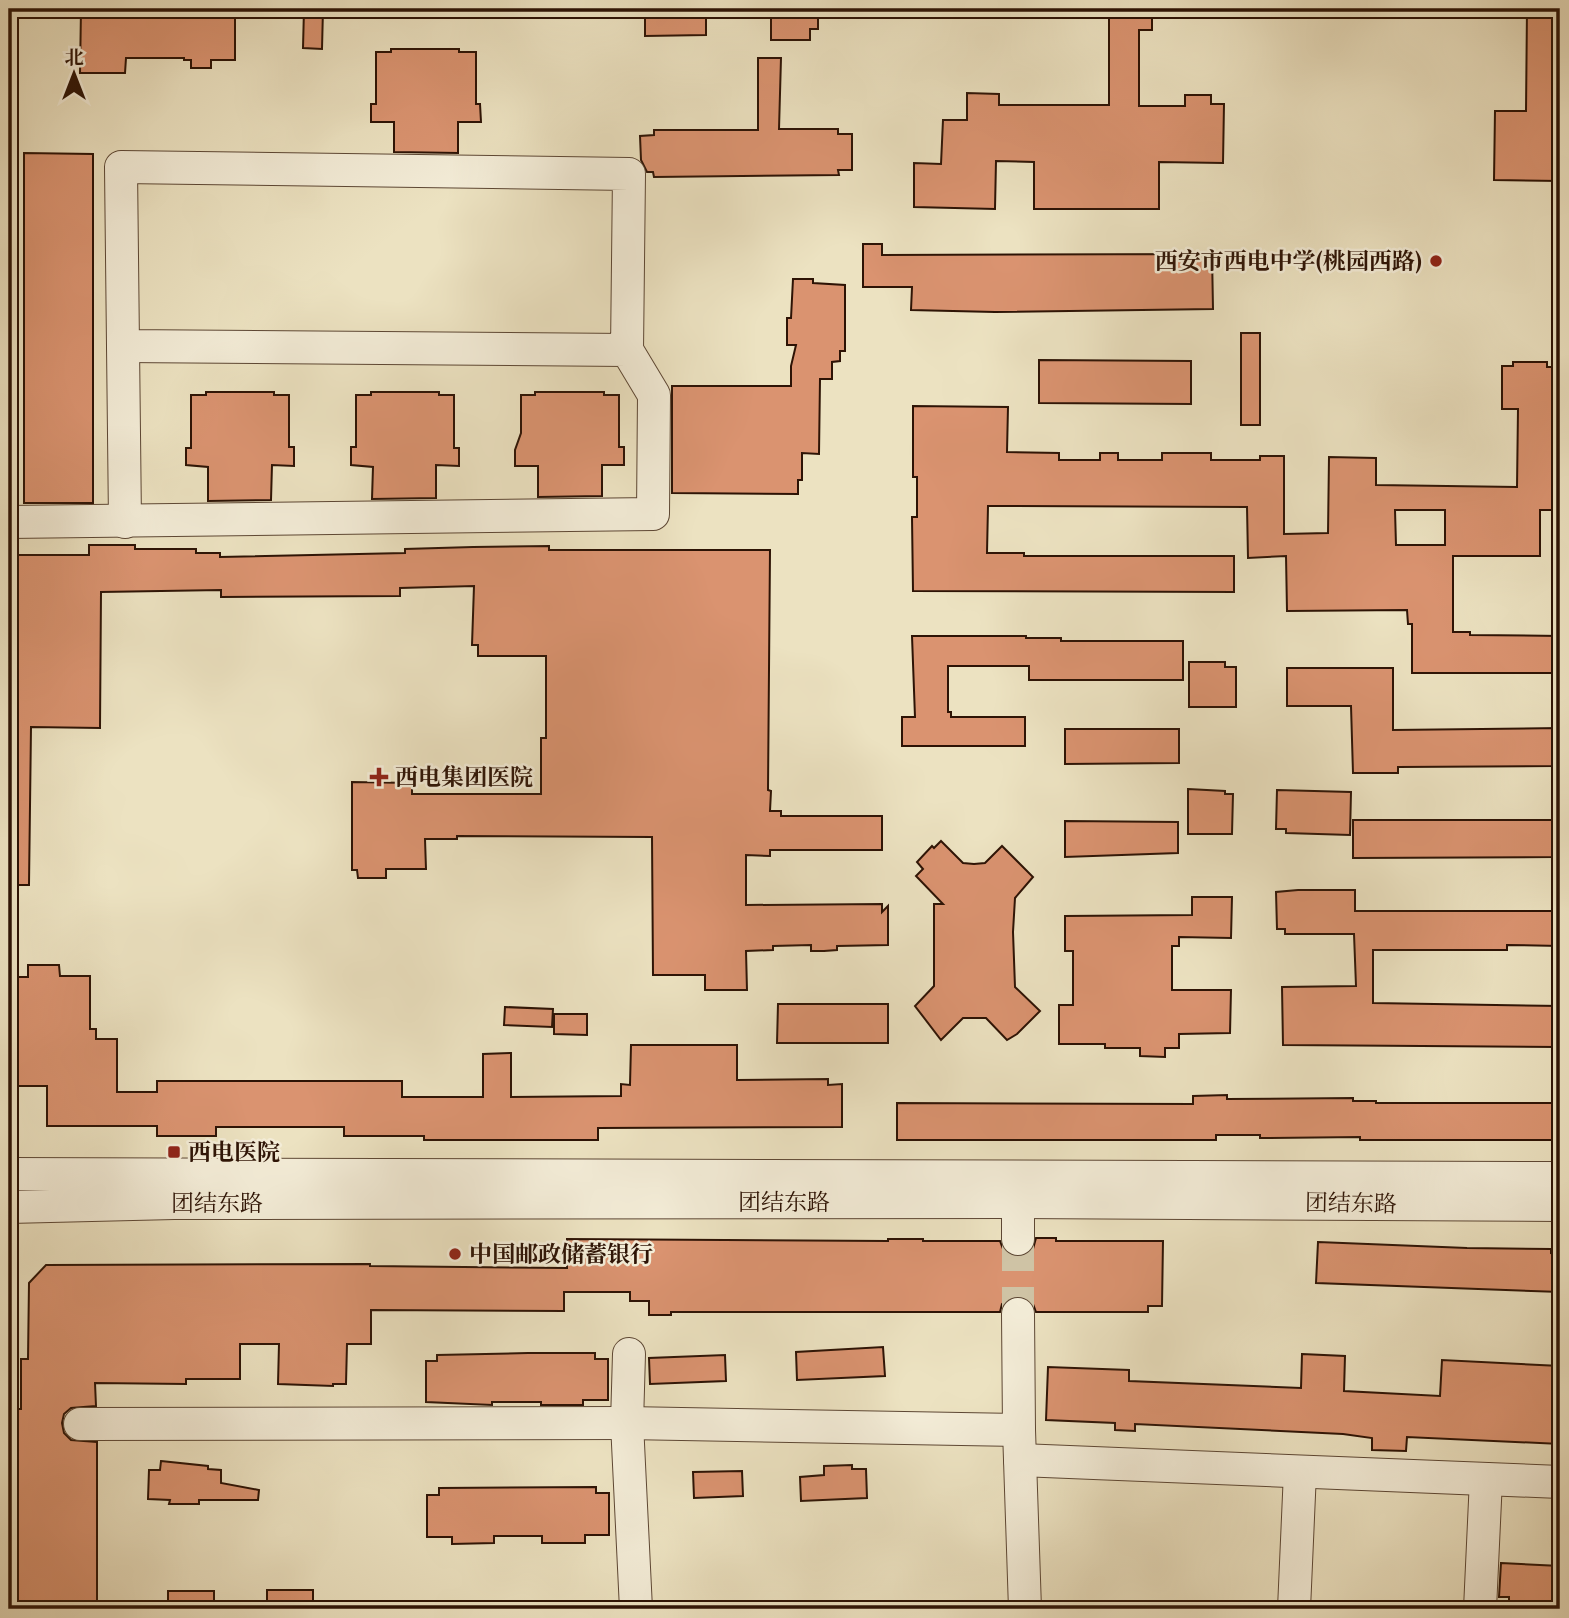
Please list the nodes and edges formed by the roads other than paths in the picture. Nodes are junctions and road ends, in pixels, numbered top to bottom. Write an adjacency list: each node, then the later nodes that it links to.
1 (124, 346): 2 (street); 2 (street); 4 (street)
2 (627, 350): 4 (street)
3 (9, 522): 4 (street)
4 (125, 522)
5 (9, 1174): 6 (street)
6 (1560, 1178)
7 (1018, 1202): 8 (street, 团结东路); 9 (street, 团结东路); 10 (street)
8 (1560, 1205)
9 (9, 1207)
10 (1018, 1239)
11 (1018, 1314): 15 (street)
12 (629, 1354): 13 (street)
13 (627, 1423): 14 (street); 15 (street); 19 (street)
14 (80, 1424)
15 (1019, 1445): 16 (street); 20 (street)
16 (1300, 1472): 17 (street); 21 (street)
17 (1486, 1479): 18 (street); 22 (street)
18 (1560, 1482)
19 (636, 1609)
20 (1025, 1609)
21 (1294, 1609)
22 (1480, 1609)

